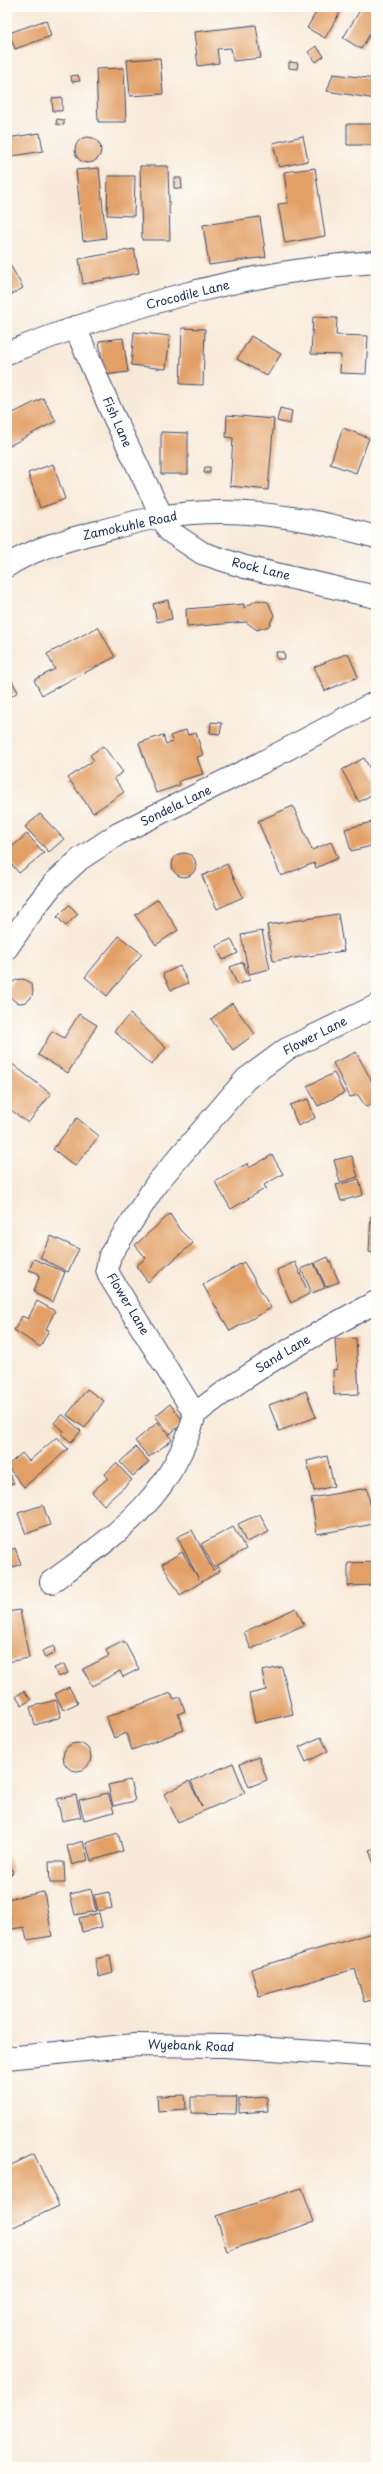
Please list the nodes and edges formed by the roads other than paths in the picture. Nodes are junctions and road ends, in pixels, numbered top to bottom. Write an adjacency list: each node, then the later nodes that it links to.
1 (376, 262): 2 (street, Crocodile Lane)
2 (75, 326): 3 (street, Crocodile Lane); 4 (street, Fish Lane)
3 (7, 353)
4 (160, 517): 5 (street, Zamokuhle Road); 6 (street, Zamokuhle Road); 7 (street, Rock Lane)
5 (376, 537)
6 (7, 566)
7 (376, 597)
8 (376, 702): 9 (street, Sondela Lane)
9 (7, 948)
10 (376, 1006): 12 (street, Flower Lane)
11 (376, 1302): 12 (street, Sand Lane)
12 (195, 1414): 13 (street)
13 (51, 1582)
14 (376, 2056): 15 (street, Wyebank Road)
15 (7, 2058)

